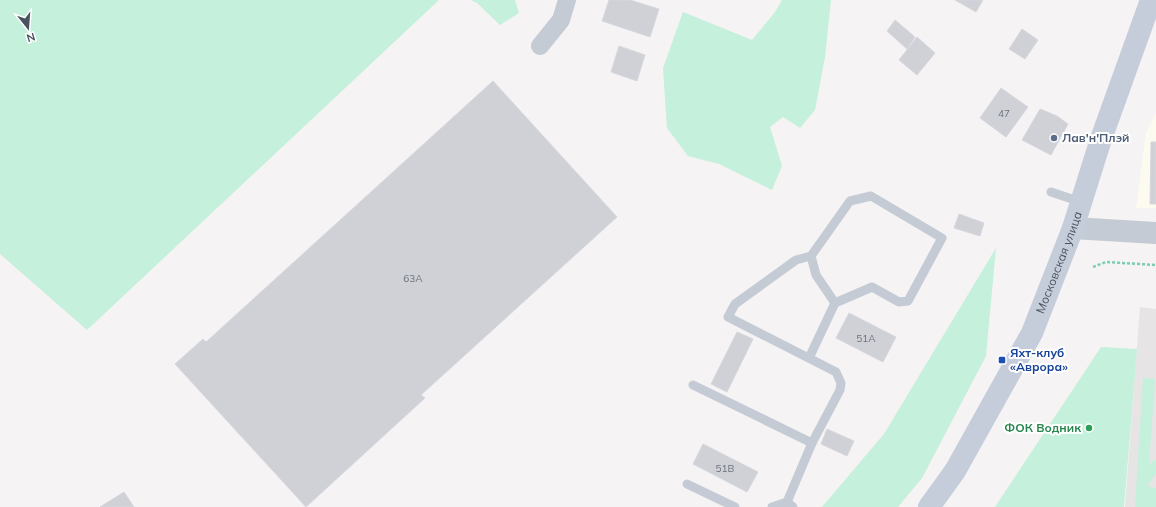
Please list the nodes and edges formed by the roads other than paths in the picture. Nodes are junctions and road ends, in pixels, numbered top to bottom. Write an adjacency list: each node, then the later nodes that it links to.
1 (567, 0): 3 (street)
2 (1151, 0): 5 (main road, Московская улица)
3 (540, 46)
4 (1051, 192): 5 (lane)
5 (1081, 202): 6 (main road, Московская улица)
6 (1073, 228): 7 (street); 17 (main road, Московская улица)
7 (1156, 233)
8 (811, 256): 9 (lane); 9 (lane); 10 (lane)
9 (835, 303): 10 (lane)
10 (809, 358): 12 (lane)
11 (693, 385): 12 (lane)
12 (812, 443): 14 (lane)
13 (687, 484): 15 (lane)
14 (790, 505): 16 (lane)
15 (735, 507)
16 (772, 507)
17 (929, 507)

